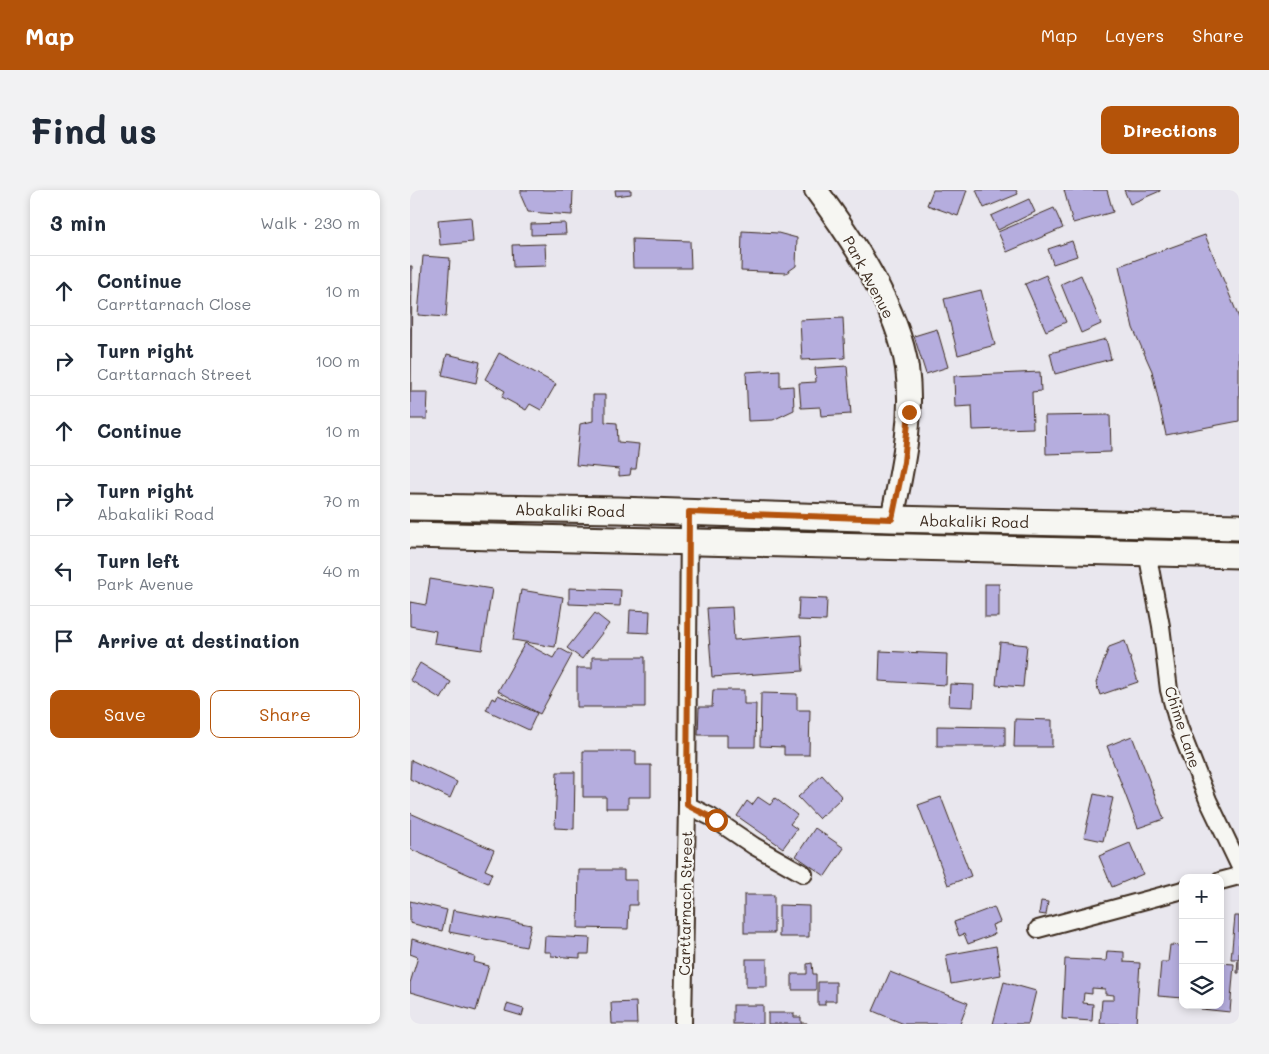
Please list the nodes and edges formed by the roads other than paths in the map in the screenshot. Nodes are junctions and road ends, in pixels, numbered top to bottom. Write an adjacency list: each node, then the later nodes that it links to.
1 (816, 190): 4 (street, Park Avenue)
2 (410, 507): 3 (main road, Abakaliki Road)
3 (689, 512): 4 (main road, Abakaliki Road); 7 (street, Carttarnach Street)
4 (892, 519): 5 (main road, Abakaliki Road)
5 (1239, 527)
6 (410, 535): 7 (main road, Abakaliki Road)
7 (689, 542): 8 (main road, Abakaliki Road); 10 (street, Carttarnach Street)
8 (1147, 552): 9 (main road, Abakaliki Road); 11 (street, Chime Lane)
9 (1239, 555)
10 (687, 805): 12 (street); 17 (street, Carttarnach Street)
11 (1239, 864)
12 (804, 874)
13 (1239, 876): 14 (street)
14 (1224, 880)
15 (1179, 891): 16 (street)
16 (1038, 928)
17 (683, 1024)

